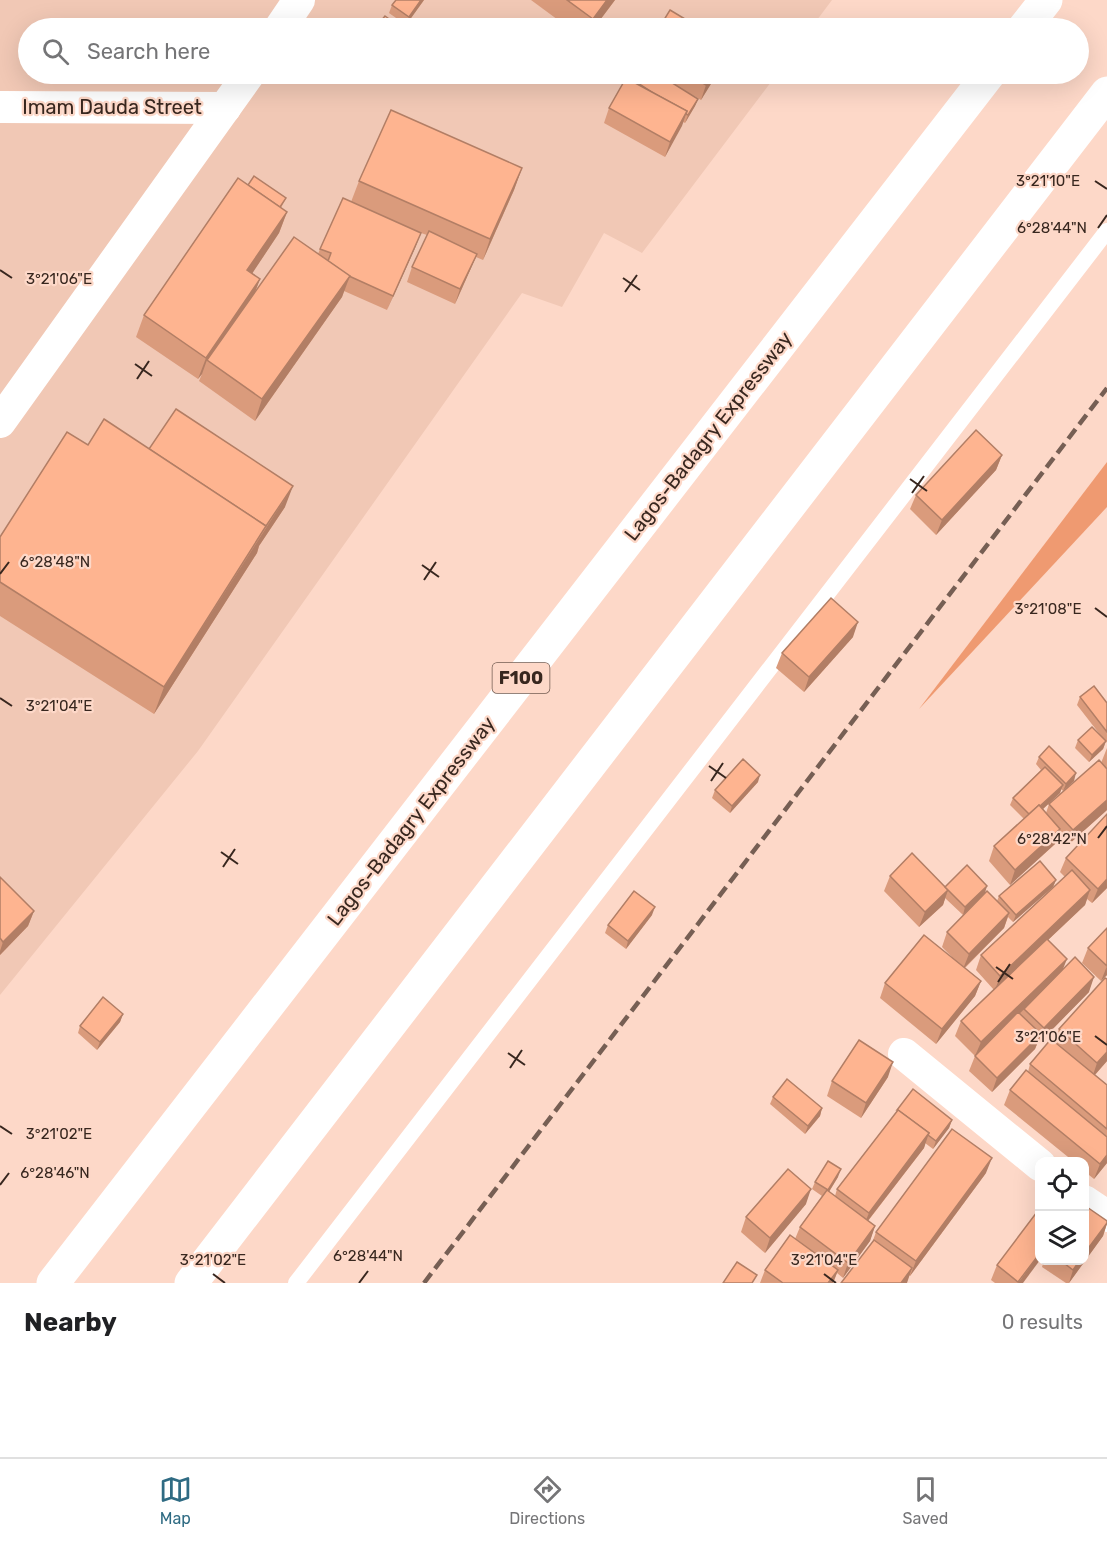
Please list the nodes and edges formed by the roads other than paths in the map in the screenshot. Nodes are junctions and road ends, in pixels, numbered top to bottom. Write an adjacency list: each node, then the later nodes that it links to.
1 (299, 0): 3 (street)
2 (1046, 0): 4 (highway)
3 (287, 18)
4 (1032, 18)
5 (242, 84): 9 (street)
6 (981, 84): 16 (highway, Lagos-Badagry Expressway / F100)
7 (1107, 93): 17 (highway)
8 (0, 107): 9 (street, Imam Dauda Street)
9 (225, 108): 11 (street)
10 (1107, 231): 18 (lane)
11 (0, 422)
12 (904, 1054): 13 (street)
13 (1035, 1161)
14 (1089, 1204): 15 (street)
15 (1107, 1216)
16 (53, 1283)
17 (191, 1283)
18 (296, 1283)

